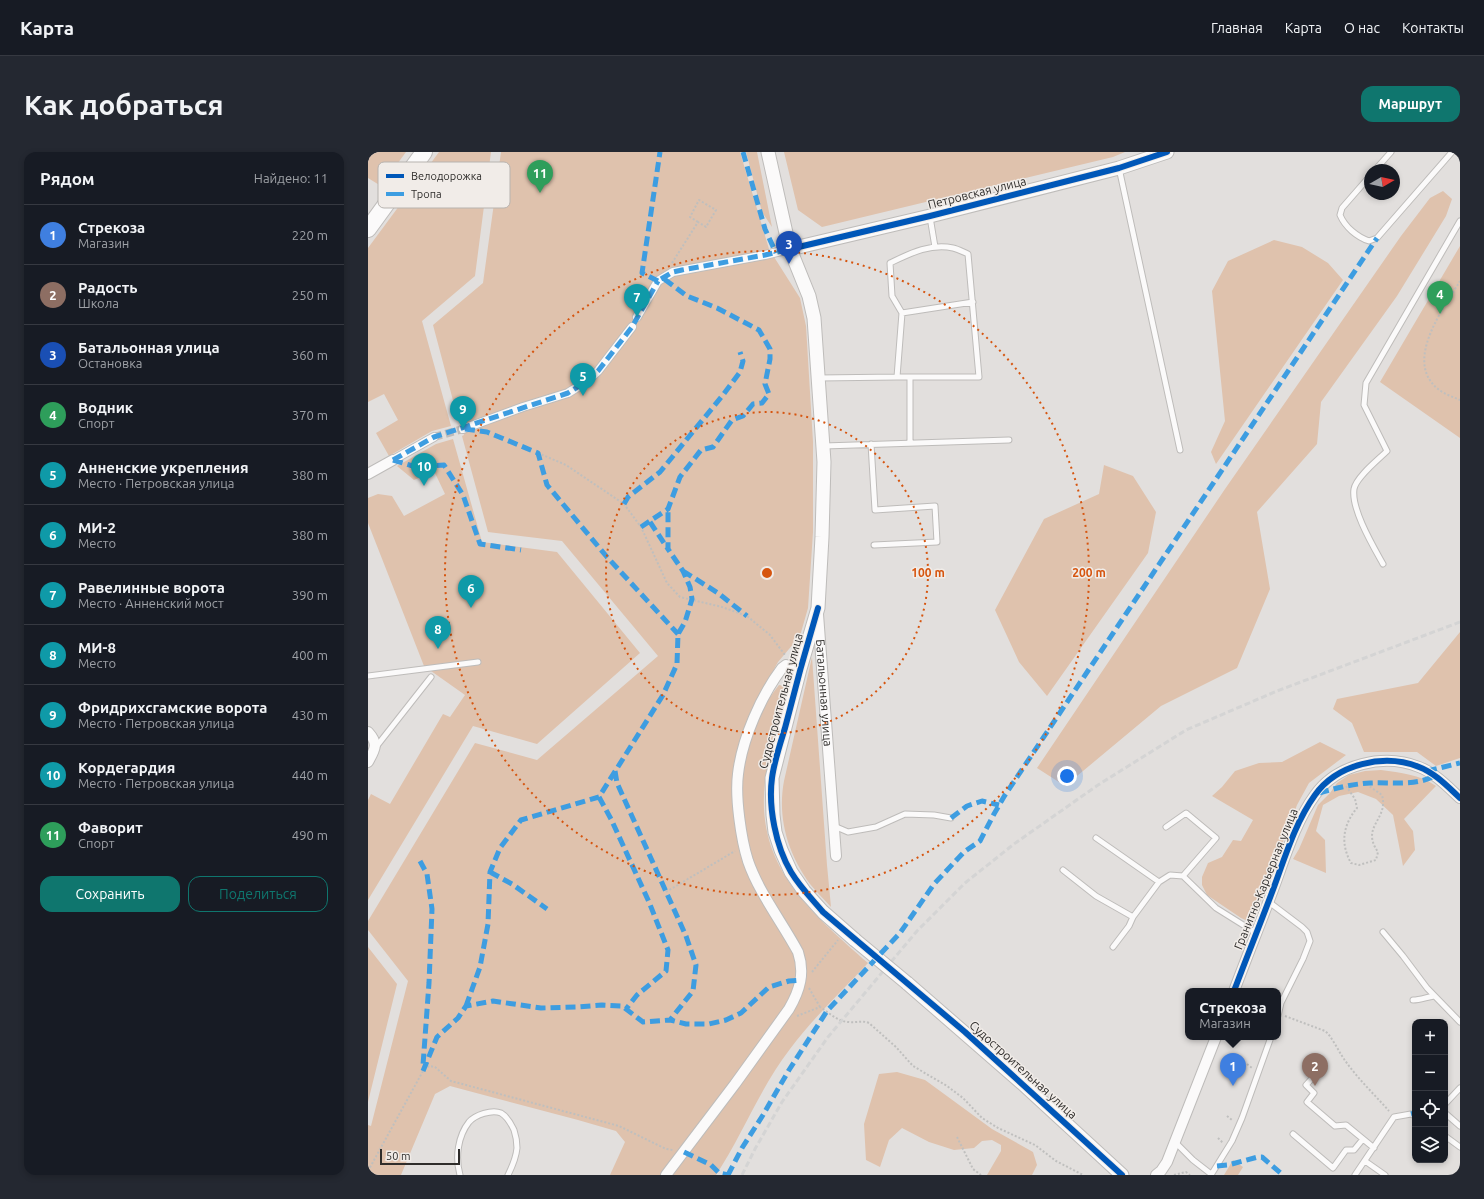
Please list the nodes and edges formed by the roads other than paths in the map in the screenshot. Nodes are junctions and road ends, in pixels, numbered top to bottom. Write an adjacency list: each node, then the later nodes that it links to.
1 (424, 152): 6 (main road)
2 (768, 152): 15 (street, Батальонная улица)
3 (1167, 152): 8 (street, Петровская улица)
4 (1391, 152): 7 (lane)
5 (1452, 152): 9 (lane)
6 (417, 162)
7 (1380, 164)
8 (1119, 168): 11 (street, Петровская улица); 29 (lane)
9 (1364, 183)
10 (383, 208): 13 (main road)
11 (930, 216): 14 (lane); 15 (street, Петровская улица)
12 (1460, 221): 33 (lane)
13 (368, 229)
14 (935, 247): 16 (lane); 17 (lane)
15 (790, 249): 18 (street, Петровская улица); 22 (street, Батальонная улица)
16 (973, 302): 17 (lane); 21 (lane)
17 (902, 313): 20 (lane)
18 (637, 317)
19 (632, 327): 23 (street)
20 (897, 376): 21 (lane); 22 (lane)
21 (910, 376): 26 (lane)
22 (819, 378): 28 (street, Батальонная улица)
23 (463, 429)
24 (434, 438): 30 (street)
25 (1009, 440): 26 (lane)
26 (910, 443): 27 (lane)
27 (871, 444): 28 (lane); 32 (lane)
28 (824, 446): 34 (street, Батальонная улица)
29 (1180, 450)
30 (393, 460): 31 (street)
31 (368, 474)
32 (874, 545)
33 (1383, 564)
34 (818, 608): 36 (street, Судостроительная улица); 44 (street, Батальонная улица)
35 (478, 662): 37 (lane)
36 (800, 669): 78 (street); 79 (street, Судостроительная улица, bridge)
37 (368, 676)
38 (431, 676): 40 (lane)
39 (368, 732): 40 (street)
40 (375, 748): 41 (street)
41 (368, 762)
42 (1460, 798): 51 (street, Гранитно-Карьерная улица)
43 (951, 818): 44 (lane)
44 (834, 826): 47 (street, Батальонная улица)
45 (1166, 827): 49 (lane)
46 (1096, 838): 50 (lane)
47 (836, 856)
48 (1063, 870): 52 (lane)
49 (1183, 876): 50 (lane); 54 (lane)
50 (1159, 882): 52 (lane)
51 (1269, 902): 54 (street, Гранитно-Карьерная улица); 59 (lane)
52 (1133, 917): 55 (lane)
53 (1383, 932): 57 (lane)
54 (1256, 933): 56 (street, Гранитно-Карьерная улица)
55 (1112, 946)
56 (1235, 988)
57 (1434, 996): 58 (lane); 60 (lane)
58 (1413, 1000)
59 (1281, 1003)
60 (1460, 1022)
61 (1215, 1040): 72 (street)
62 (1270, 1040): 81 (lane)
63 (1316, 1073): 71 (lane)
64 (1460, 1088): 65 (lane)
65 (1448, 1101)
66 (1412, 1115): 74 (lane)
67 (1448, 1116): 68 (lane)
68 (1460, 1126)
69 (1292, 1134): 71 (lane)
70 (1448, 1138): 73 (lane)
71 (1364, 1139): 74 (lane)
72 (1175, 1142): 80 (street); 81 (lane)
73 (1460, 1147)
74 (1374, 1148): 75 (lane)
75 (1366, 1160): 82 (lane); 83 (lane)
76 (460, 1175): 77 (lane)
77 (508, 1175)
78 (666, 1175)
79 (1122, 1175)
80 (1156, 1175)
81 (1211, 1175)
82 (1355, 1175)
83 (1385, 1175)

